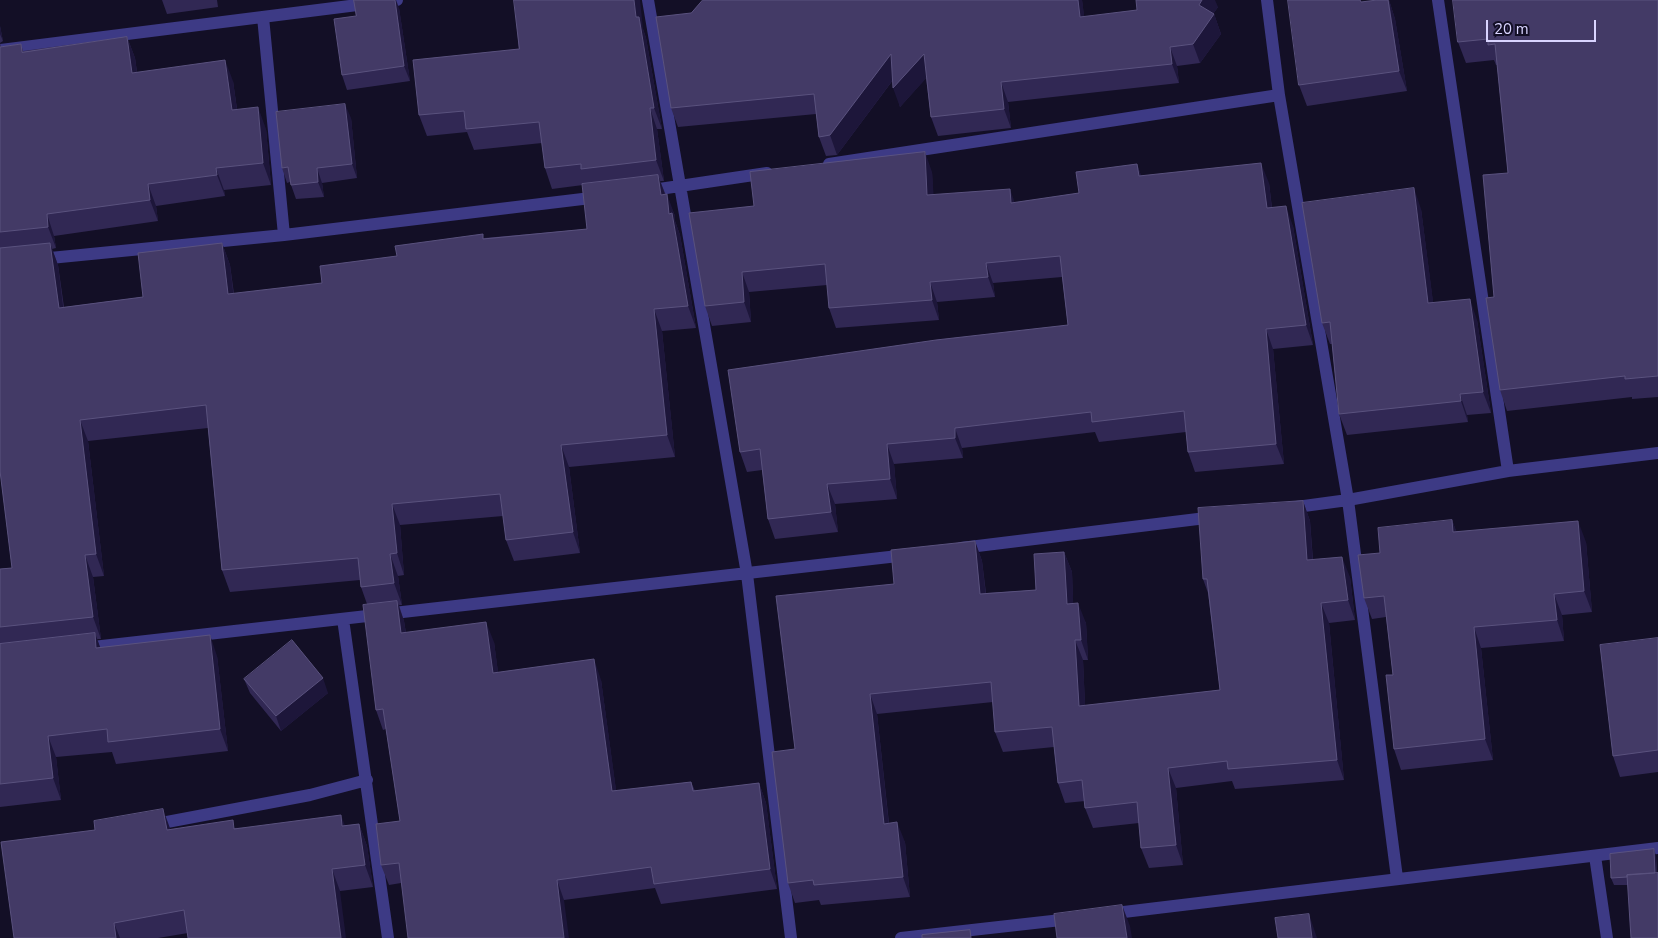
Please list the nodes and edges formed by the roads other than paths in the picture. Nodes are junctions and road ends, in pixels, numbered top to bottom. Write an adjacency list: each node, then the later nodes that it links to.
1 (397, 0): 5 (street)
2 (648, 0): 10 (street)
3 (1267, 0): 7 (street)
4 (1438, 0): 16 (street)
5 (263, 17): 6 (street); 13 (street)
6 (0, 50)
7 (1279, 95): 8 (street); 17 (street)
8 (818, 166)
9 (778, 172): 10 (street)
10 (680, 186): 11 (street); 22 (street)
11 (631, 193)
12 (611, 195): 13 (street)
13 (284, 236): 14 (street)
14 (29, 260)
15 (1658, 453): 16 (street)
16 (1508, 471): 17 (street)
17 (1348, 500): 18 (street); 29 (street)
18 (1279, 509)
19 (1230, 515): 20 (street)
20 (944, 550)
21 (924, 552): 22 (street)
22 (747, 574): 23 (street); 32 (street)
23 (343, 619): 24 (street); 25 (street)
24 (72, 650)
25 (367, 780): 26 (street); 31 (street)
26 (138, 828)
27 (1658, 848): 28 (street)
28 (1595, 856): 29 (street); 34 (street)
29 (1397, 878): 30 (street)
30 (1004, 932): 33 (street)
31 (388, 938)
32 (791, 938)
33 (901, 938)
34 (1607, 938)

